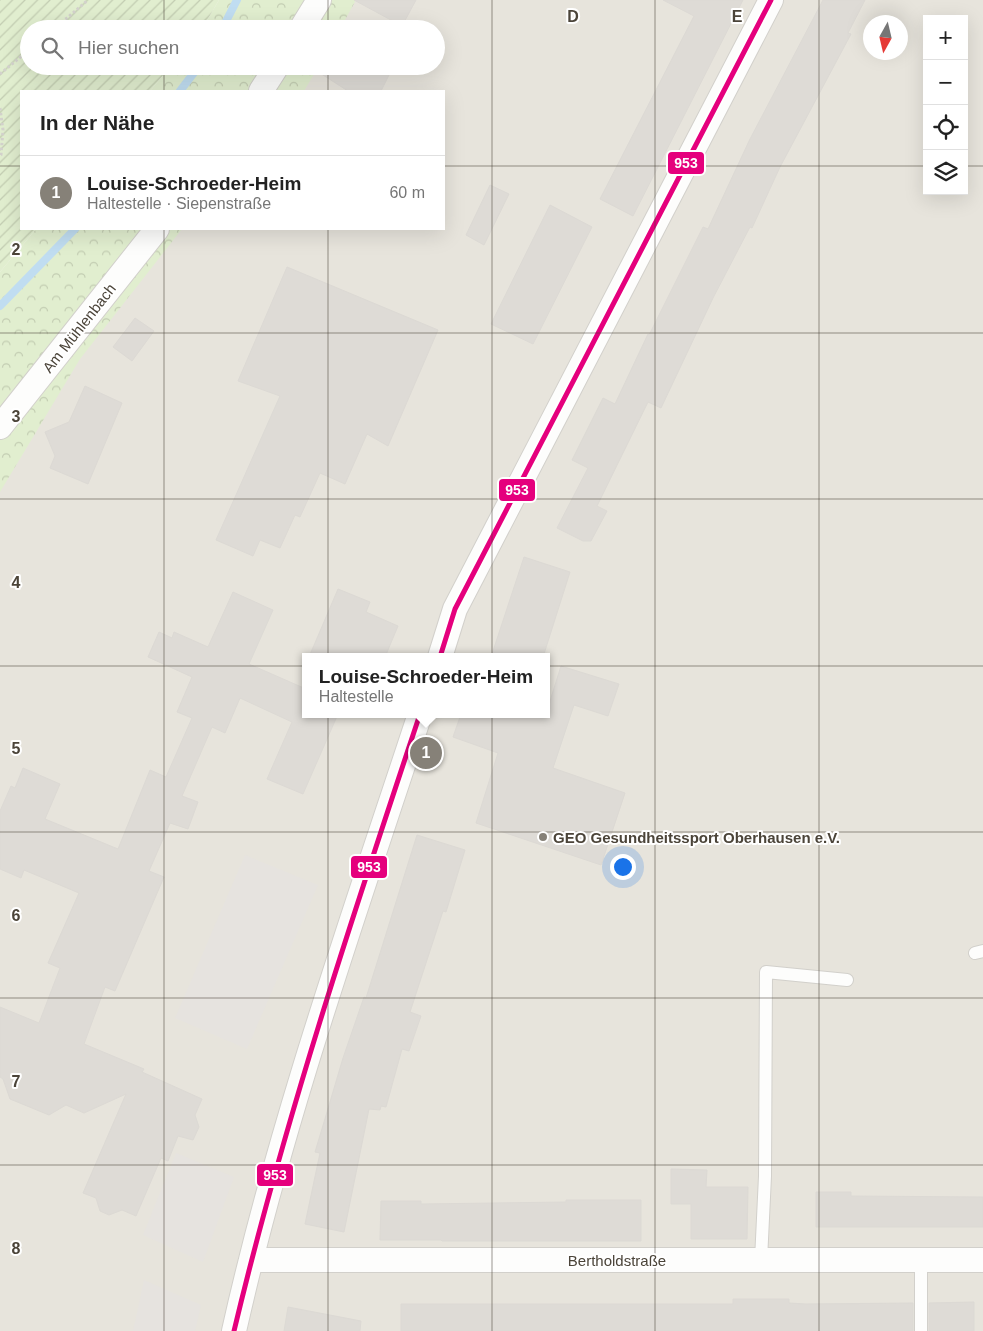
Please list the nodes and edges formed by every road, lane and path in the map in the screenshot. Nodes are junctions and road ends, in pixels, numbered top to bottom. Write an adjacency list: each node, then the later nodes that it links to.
1 (88, 0): 4 (path)
2 (319, 0): 5 (street)
3 (771, 0): 14 (street)
4 (63, 20)
5 (307, 20)
6 (20, 57): 7 (path)
7 (0, 74)
8 (271, 75): 9 (street)
9 (262, 90)
10 (0, 108): 11 (path)
11 (0, 156)
12 (155, 230): 13 (street, Am Mühlenbach)
13 (0, 427)
14 (441, 653)
15 (419, 718): 17 (street)
16 (848, 980): 18 (lane)
17 (251, 1260): 18 (street, Bertholdstraße); 21 (street)
18 (761, 1260): 19 (street, Bertholdstraße)
19 (921, 1260): 20 (street, Bertholdstraße); 22 (lane)
20 (983, 1260)
21 (234, 1331)
22 (921, 1331)

